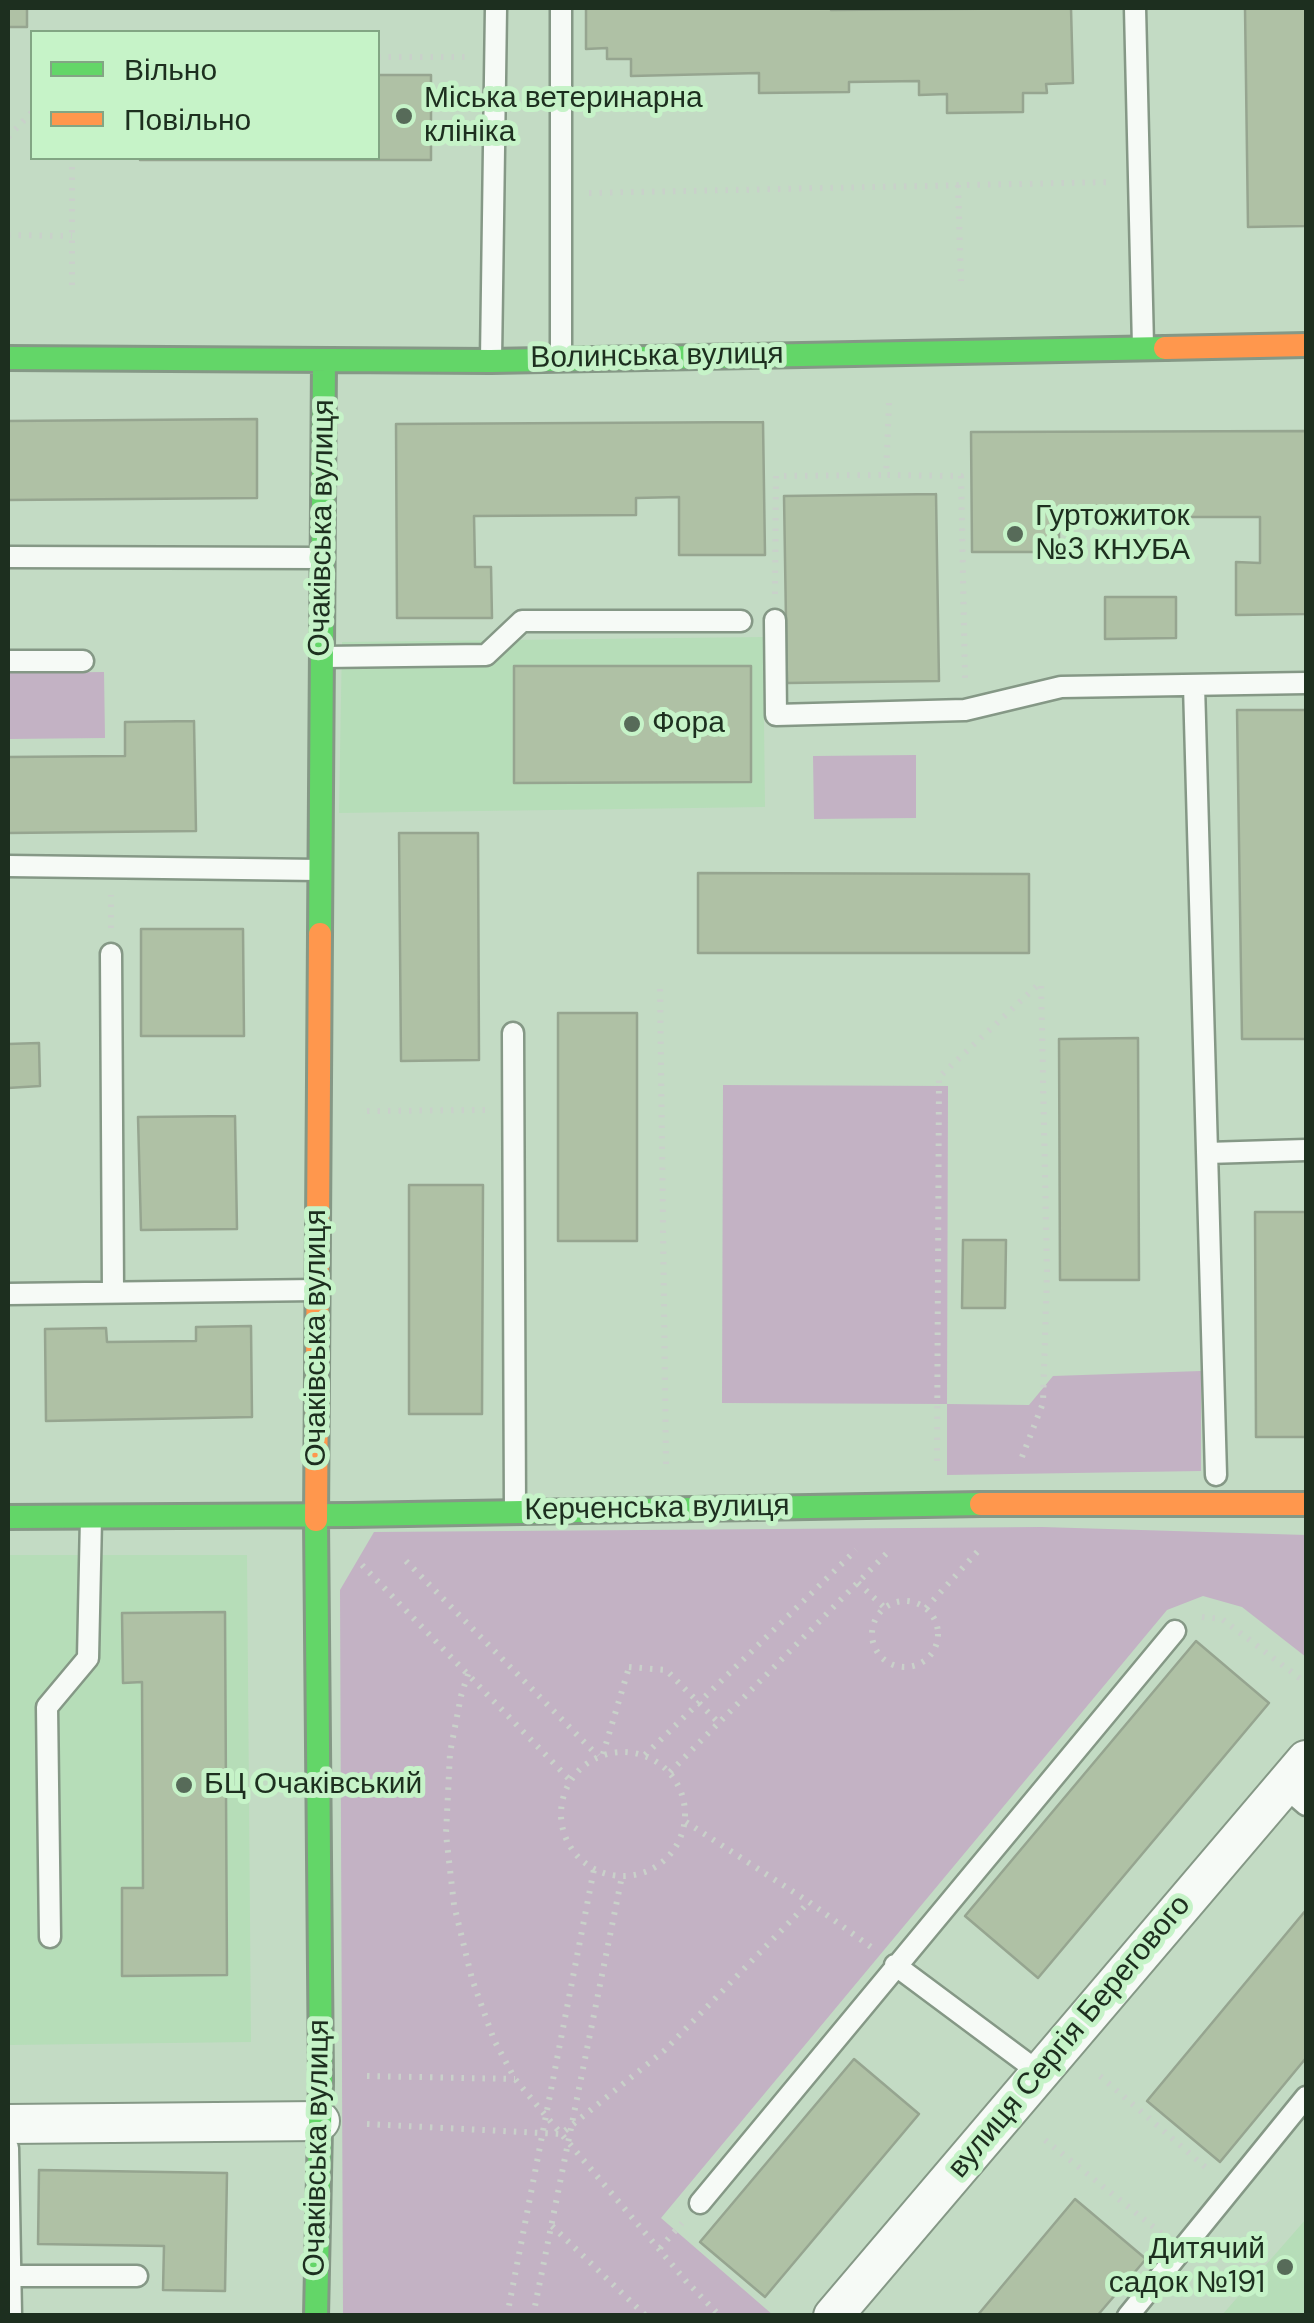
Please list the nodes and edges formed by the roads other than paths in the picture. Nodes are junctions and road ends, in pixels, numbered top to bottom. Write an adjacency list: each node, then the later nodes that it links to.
1 (496, 8): 9 (lane)
2 (561, 8): 7 (lane)
3 (1135, 8): 5 (lane)
4 (1306, 345): 5 (street, Волинська вулиця)
5 (1143, 346): 7 (street, Волинська вулиця)
6 (8, 358): 8 (street, Волинська вулиця)
7 (561, 360): 9 (street, Волинська вулиця)
8 (324, 361): 9 (street, Волинська вулиця); 11 (street, Очаківська вулиця)
9 (491, 361)
10 (8, 557): 11 (lane)
11 (322, 558): 14 (street, Очаківська вулиця)
12 (774, 620): 18 (lane)
13 (741, 621): 14 (lane)
14 (322, 657): 20 (street, Очаківська вулиця)
15 (8, 661): 16 (lane)
16 (83, 661)
17 (1306, 683): 18 (lane)
18 (1194, 685): 24 (lane)
19 (8, 866): 20 (lane)
20 (319, 870): 25 (street, Очаківська вулиця)
21 (110, 954): 26 (lane)
22 (513, 1033): 30 (lane)
23 (1306, 1150): 24 (lane)
24 (1207, 1154): 28 (lane)
25 (318, 1290): 26 (lane); 31 (street, Очаківська вулиця)
26 (113, 1292): 27 (lane)
27 (8, 1294)
28 (1216, 1475)
29 (1306, 1504): 30 (street, Керченська вулиця)
30 (515, 1512): 31 (street, Керченська вулиця)
31 (316, 1515): 32 (street, Керченська вулиця); 40 (street, Очаківська вулиця)
32 (92, 1516): 33 (street, Керченська вулиця); 36 (lane)
33 (8, 1517)
34 (1175, 1631): 37 (lane)
35 (1299, 1784): 38 (street, вулиця Сергія Берегового)
36 (50, 1936)
37 (896, 1964): 38 (lane); 43 (lane)
38 (1040, 2072): 48 (street, вулиця Сергія Берегового)
39 (1306, 2097): 49 (lane)
40 (338, 2122): 41 (street); 47 (street, Очаківська вулиця)
41 (8, 2124)
42 (8, 2148): 44 (lane)
43 (700, 2203)
44 (9, 2276): 45 (lane); 46 (lane)
45 (137, 2276)
46 (11, 2316)
47 (316, 2316)
48 (834, 2316)
49 (1128, 2316)

